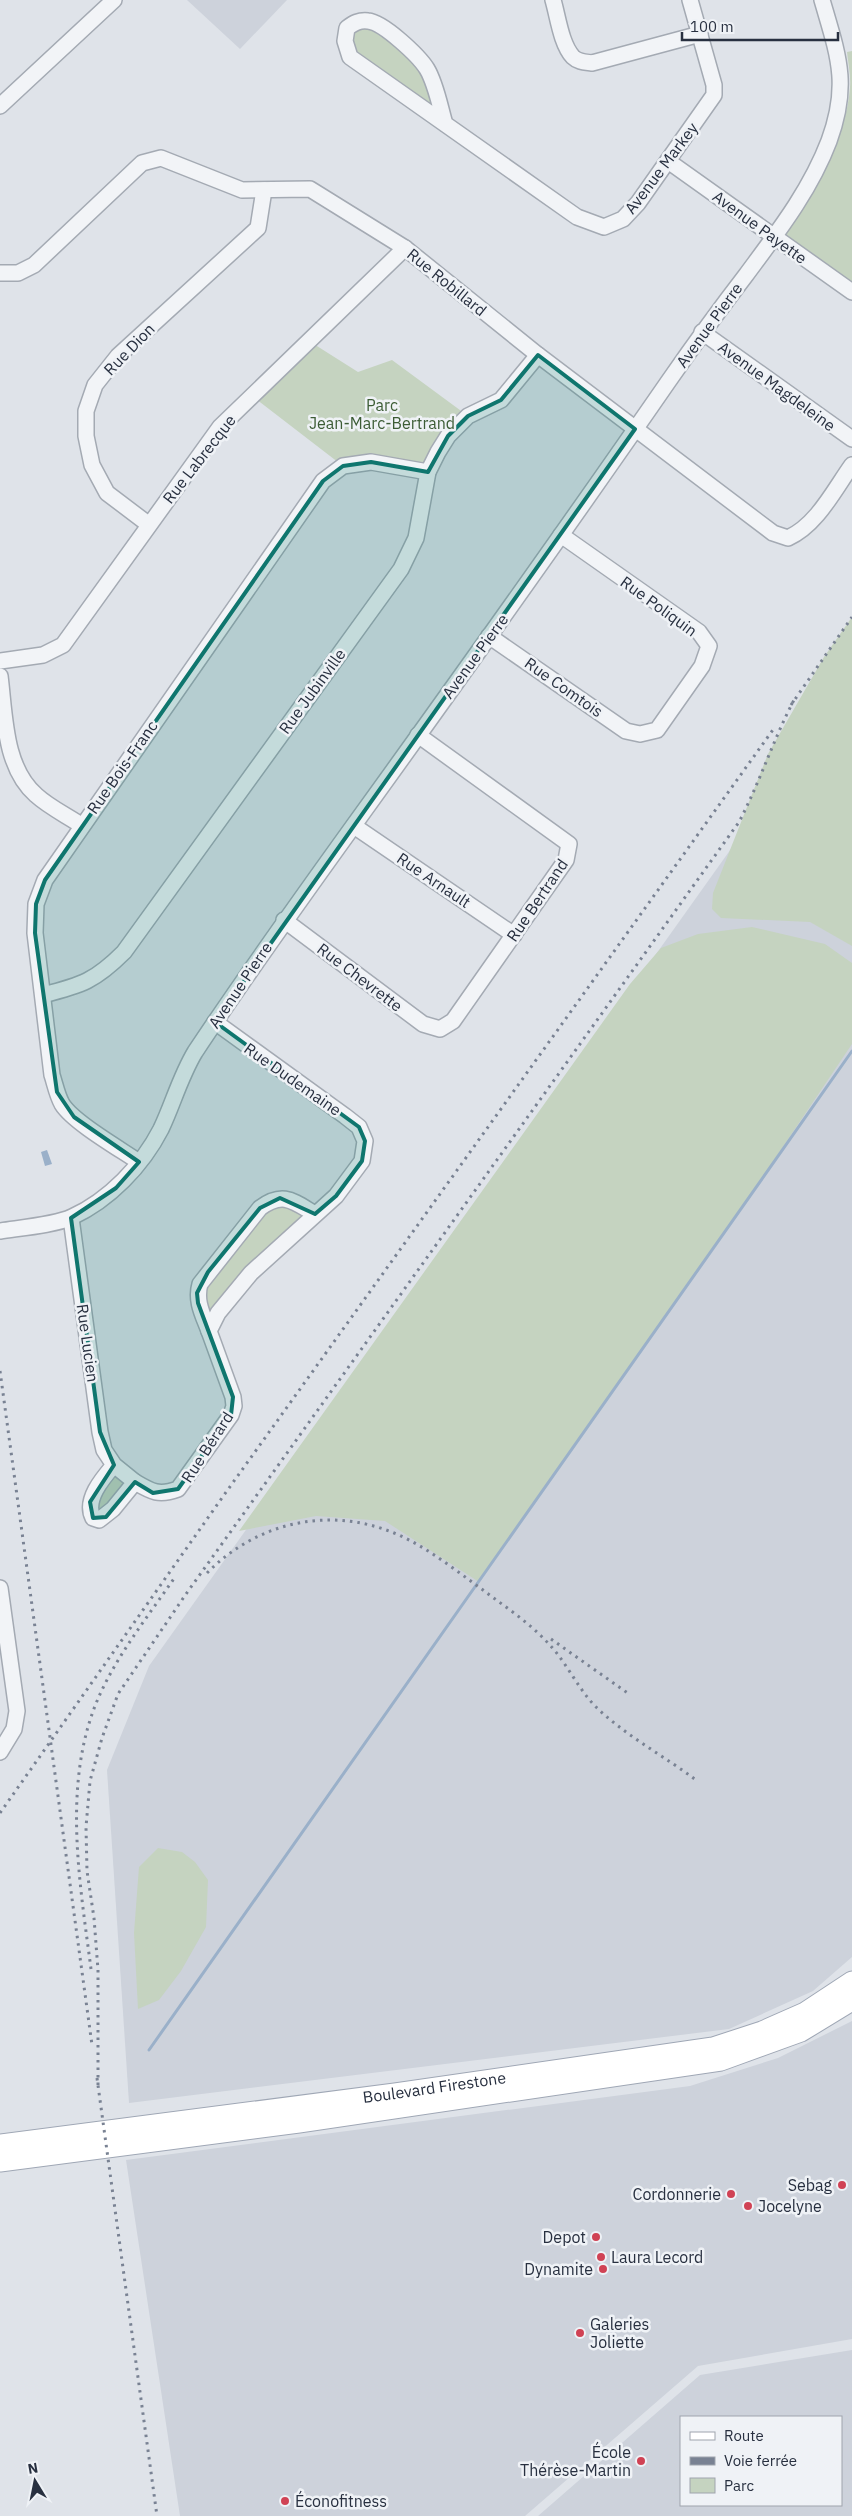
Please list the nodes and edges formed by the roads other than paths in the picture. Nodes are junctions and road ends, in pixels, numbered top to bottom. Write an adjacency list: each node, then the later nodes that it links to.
1 (114, 0): 6 (street)
2 (553, 0): 5 (street)
3 (690, 0): 5 (street, Avenue Markey)
4 (822, 0): 10 (street, Avenue Pierre)
5 (700, 34): 8 (street, Avenue Markey)
6 (0, 106)
7 (445, 124): 7 (street, Avenue Markey); 8 (street, Avenue Markey)
8 (668, 162): 10 (street, Avenue Payette)
9 (264, 190): 11 (street, Rue Robillard); 12 (street, Rue Robillard); 20 (street, Rue Dion)
10 (774, 237): 13 (street, Avenue Payette); 14 (street, Avenue Pierre)
11 (405, 248): 15 (street, Rue Robillard); 20 (street, Rue Labrecque)
12 (0, 273)
13 (852, 292)
14 (702, 332): 16 (street, Avenue Pierre); 17 (street, Avenue Magdeleine)
15 (538, 355): 16 (street, Rue Robillard); 19 (street, Rue Jubinville)
16 (635, 429): 18 (street, Rue Robillard); 21 (street, Avenue Pierre)
17 (852, 439)
18 (852, 465)
19 (428, 472): 27 (street, Rue Bois-Franc); 31 (street, Rue Jubinville)
20 (148, 524): 23 (street, Rue Labrecque)
21 (561, 534): 22 (street, Avenue Pierre); 25 (street, Rue Poliquin)
22 (489, 636): 25 (street, Rue Comtois); 26 (street, Avenue Pierre)
23 (0, 661)
24 (0, 676): 27 (street)
25 (640, 734)
26 (418, 735): 28 (street, Avenue Pierre); 30 (street, Rue Bertrand)
27 (81, 825): 31 (street, Rue Bois-Franc)
28 (354, 826): 29 (street, Avenue Pierre); 30 (street, Rue Arnault)
29 (284, 920): 32 (street, Avenue Pierre); 33 (street, Rue Chevrette)
30 (514, 934): 33 (street, Rue Bertrand)
31 (43, 995): 34 (street, Rue Bois-Franc)
32 (214, 1022): 34 (street, Avenue Pierre); 35 (street, Rue Dudemaine)
33 (440, 1029)
34 (139, 1162): 36 (street, Avenue Pierre)
35 (315, 1214): 38 (street); 38 (street, Rue Bérard)
36 (71, 1218): 37 (street, Avenue Pierre); 39 (street, Rue Lucien)
37 (0, 1231)
38 (209, 1331): 40 (street, Rue Bérard)
39 (114, 1465): 40 (street, Rue Lucien); 40 (street)
40 (135, 1482)
41 (0, 1588): 42 (street)
42 (0, 1752)
43 (852, 1981): 45 (main road, Boulevard Firestone)
44 (852, 2001): 46 (main road, Boulevard Firestone)
45 (0, 2144)
46 (0, 2162)

